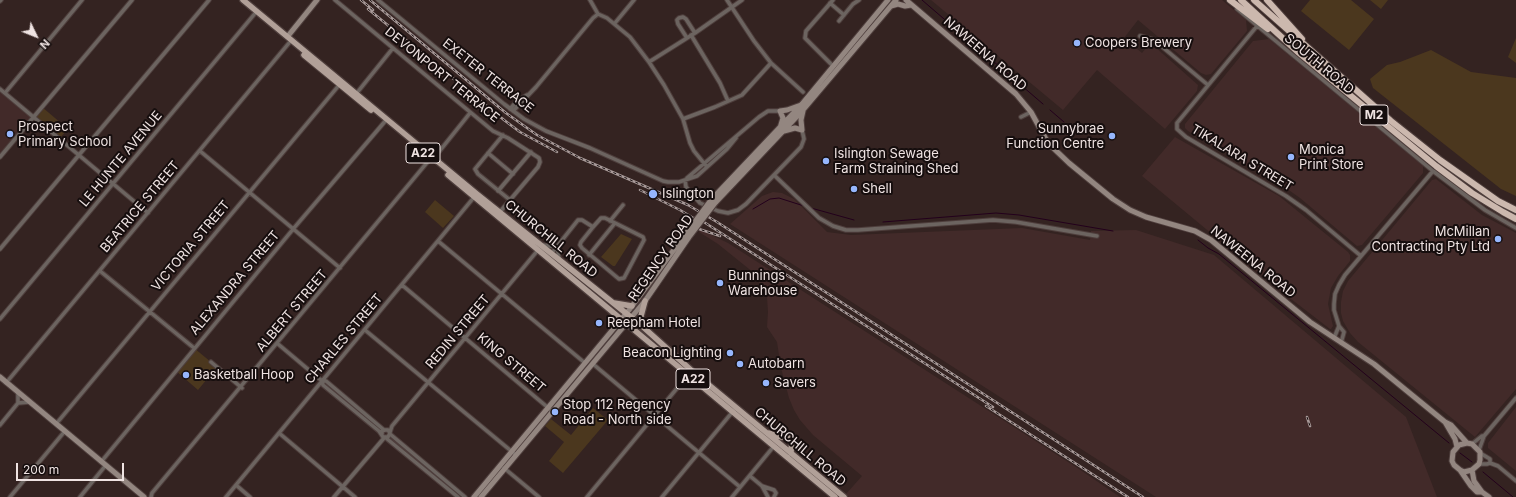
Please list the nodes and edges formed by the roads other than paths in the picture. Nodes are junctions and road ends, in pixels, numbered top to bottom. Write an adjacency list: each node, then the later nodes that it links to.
1 (82, 0): 50 (street)
2 (132, 0): 58 (street)
3 (209, 0): 68 (street)
4 (237, 0): 26 (main road, CHURCHILL ROAD / A22)
5 (243, 0): 26 (main road, CHURCHILL ROAD / A22)
6 (317, 0): 37 (main road)
7 (335, 0): 39 (street, DEVONPORT TERRACE)
8 (378, 0): 54 (street, EXETER TERRACE)
9 (590, 0): 27 (street)
10 (634, 0): 32 (street)
11 (727, 0): 25 (street)
12 (742, 0): 25 (street)
13 (859, 0): 28 (street)
14 (888, 0): 29 (main road, REGENCY ROAD)
15 (896, 0): 24 (main road, REGENCY ROAD)
16 (906, 0): 23 (main road, NAWEENA ROAD)
17 (1227, 0): 33 (street, SOUTH ROAD)
18 (1230, 0): 41 (highway)
19 (1241, 0): 41 (highway, M2)
20 (1254, 0): 42 (highway, M2)
21 (1267, 0): 42 (highway, M2)
22 (832, 1): 28 (street); 45 (street)
23 (910, 2): 24 (main road); 56 (main road, NAWEENA ROAD)
24 (891, 6): 31 (main road, REGENCY ROAD)
25 (732, 8): 34 (street); 44 (street)
26 (256, 13): 37 (main road, CHURCHILL ROAD / A22); 76 (street, LE HUNTE AVENUE)
27 (598, 14): 32 (street); 54 (street)
28 (844, 15): 30 (street)
29 (873, 18): 31 (main road); 45 (main road, REGENCY ROAD)
30 (839, 21)
31 (878, 22): 45 (main road, REGENCY ROAD)
32 (615, 23): 43 (street)
33 (1257, 26): 47 (street, TIKALARA STREET); 72 (street, SOUTH ROAD)
34 (695, 32): 35 (street); 35 (street)
35 (689, 36): 43 (street); 52 (street)
36 (1140, 36): 47 (street)
37 (285, 37): 38 (main road, CHURCHILL ROAD / A22); 40 (main road); 46 (main road, CHURCHILL ROAD / A22)
38 (289, 43): 40 (main road, CHURCHILL ROAD / A22); 65 (street, BEATRICE STREET)
39 (393, 48): 51 (street); 57 (street, DEVONPORT TERRACE)
40 (297, 49): 46 (main road, CHURCHILL ROAD / A22)
41 (1299, 53): 85 (highway, M2)
42 (1315, 54): 82 (highway, M2)
43 (649, 62): 60 (street)
44 (771, 64): 49 (street); 52 (street)
45 (835, 68): 53 (main road, REGENCY ROAD)
46 (341, 83): 51 (main road, CHURCHILL ROAD / A22); 78 (street, VICTORIA STREET)
47 (1208, 85): 99 (street, TIKALARA STREET)
48 (0, 89): 50 (street)
49 (803, 92)
50 (5, 93): 58 (street)
51 (355, 95): 61 (main road, CHURCHILL ROAD / A22)
52 (728, 101): 60 (street)
53 (802, 107): 55 (main road); 62 (main road); 63 (main road, REGENCY ROAD)
54 (512, 110): 75 (street, EXETER TERRACE)
55 (780, 111): 63 (main road); 71 (street)
56 (1031, 112): 59 (street); 118 (main road, NAWEENA ROAD)
57 (470, 113): 64 (street, DEVONPORT TERRACE); 70 (street, ALBERT STREET)
58 (34, 117): 68 (street); 69 (street)
59 (1021, 117)
60 (683, 119): 71 (street)
61 (386, 120): 70 (main road, CHURCHILL ROAD / A22); 89 (street, ALEXANDRA STREET)
62 (802, 130): 63 (main road); 74 (street)
63 (781, 131): 91 (main road, REGENCY ROAD, bridge)
64 (503, 135): 66 (street, DEVONPORT TERRACE); 67 (street)
65 (200, 151): 78 (street); 83 (street, BEATRICE STREET)
66 (531, 152): 73 (street); 80 (street)
67 (488, 153): 73 (street); 77 (street)
68 (78, 155): 76 (street); 96 (street)
69 (0, 157)
70 (432, 159): 79 (main road, CHURCHILL ROAD / A22); 101 (street, ALBERT STREET)
71 (706, 165): 75 (street)
72 (1433, 171): 90 (street, SOUTH ROAD); 99 (street)
73 (513, 174): 77 (street)
74 (774, 175): 75 (street); 92 (street)
75 (685, 180)
76 (114, 184): 83 (street); 111 (street, LE HUNTE AVENUE)
77 (498, 191): 80 (street)
78 (249, 192): 89 (street); 108 (street, VICTORIA STREET)
79 (476, 195): 84 (main road, CHURCHILL ROAD / A22); 93 (street, CHARLES STREET)
80 (510, 200): 84 (street)
81 (623, 205): 86 (street)
82 (1516, 210)
83 (148, 213): 102 (street, BEATRICE STREET)
84 (499, 214): 95 (main road, CHURCHILL ROAD / A22)
85 (1516, 219)
86 (610, 221): 87 (street); 88 (street)
87 (615, 223): 97 (street); 97 (street)
88 (593, 227): 94 (street); 97 (street)
89 (294, 228): 101 (street); 121 (street, ALEXANDRA STREET)
90 (1516, 228)
91 (687, 236): 105 (main road, REGENCY ROAD); 107 (main road, REGENCY ROAD)
92 (1097, 236)
93 (438, 241): 103 (street, CHARLES STREET); 104 (street)
94 (557, 247): 95 (street); 98 (street); 100 (street)
95 (539, 248): 98 (main road, CHURCHILL ROAD / A22); 104 (street, REDIN STREET)
96 (0, 249)
97 (589, 255)
98 (550, 256): 100 (main road, CHURCHILL ROAD / A22); 112 (main road, CHURCHILL ROAD / A22)
99 (1361, 256): 115 (street)
100 (560, 261): 106 (main road, CHURCHILL ROAD / A22)
101 (340, 268): 120 (street, ALBERT STREET)
102 (100, 271): 108 (street); 128 (street, BEATRICE STREET)
103 (402, 285): 116 (street, CHARLES STREET); 117 (street, KING STREET)
104 (502, 294): 117 (street, REDIN STREET); 123 (street)
105 (645, 301): 110 (main road, REGENCY ROAD); 114 (main road)
106 (614, 304): 107 (main road); 109 (main road, CHURCHILL ROAD / A22)
107 (632, 306): 109 (main road, REGENCY ROAD)
108 (149, 311): 121 (street); 139 (street, VICTORIA STREET)
109 (626, 314): 110 (main road, CHURCHILL ROAD / A22); 112 (main road, REGENCY ROAD)
110 (631, 318): 113 (main road, REGENCY ROAD); 114 (main road, CHURCHILL ROAD / A22)
111 (0, 319)
112 (621, 319): 113 (main road, CHURCHILL ROAD / A22); 123 (main road, REGENCY ROAD)
113 (627, 323): 124 (main road, REGENCY ROAD); 125 (main road, CHURCHILL ROAD / A22)
114 (642, 326): 136 (main road, CHURCHILL ROAD / A22)
115 (1340, 326): 118 (street); 119 (street)
116 (365, 330): 127 (street, CHARLES STREET); 129 (street)
117 (465, 338): 129 (street, REDIN STREET); 135 (street, KING STREET)
118 (1334, 338): 119 (main road, NAWEENA ROAD)
119 (1340, 343): 138 (main road, NAWEENA ROAD)
120 (278, 344): 127 (street); 130 (street, ALBERT STREET)
121 (194, 348): 154 (street, ALEXANDRA STREET)
122 (211, 362): 130 (street)
123 (585, 363): 135 (main road, REGENCY ROAD)
124 (593, 364): 135 (main road, REGENCY ROAD); 137 (street)
125 (688, 375): 136 (main road, CHURCHILL ROAD / A22); 137 (street)
126 (0, 377): 128 (main road)
127 (322, 381): 142 (street); 144 (street, CHARLES STREET); 145 (street)
128 (6, 382): 131 (main road)
129 (429, 382): 142 (street, REDIN STREET); 152 (street)
130 (242, 388): 167 (street, ALBERT STREET)
131 (18, 393): 133 (main road); 134 (street)
132 (1516, 398): 146 (street)
133 (29, 402): 134 (street); 139 (main road)
134 (18, 403): 140 (street)
135 (550, 409): 152 (main road, REGENCY ROAD)
136 (734, 410): 143 (main road, CHURCHILL ROAD / A22); 148 (main road, CHURCHILL ROAD / A22); 151 (street)
137 (655, 416): 151 (street); 181 (street)
138 (1445, 422): 147 (main road, NAWEENA ROAD); 149 (main road, NAWEENA ROAD)
139 (56, 424): 141 (main road)
140 (0, 425)
141 (64, 431): 154 (main road); 169 (street)
142 (388, 432): 145 (street); 145 (street, REDIN STREET); 177 (street)
143 (765, 432): 153 (main road, CHURCHILL ROAD / A22); 153 (main road)
144 (279, 433): 162 (street, CHARLES STREET); 163 (street)
145 (383, 436): 163 (street); 176 (street)
146 (1484, 436): 147 (street); 150 (street)
147 (1470, 444): 149 (main road); 150 (main road)
148 (774, 446): 160 (street); 168 (main road, CHURCHILL ROAD / A22)
149 (1457, 447): 158 (main road)
150 (1479, 451): 155 (street); 156 (main road)
151 (699, 452): 165 (street); 182 (street)
152 (514, 453): 157 (main road, REGENCY ROAD)
153 (791, 453): 168 (main road, CHURCHILL ROAD / A22)
154 (103, 463): 170 (street, ALEXANDRA STREET); 171 (main road)
155 (1490, 463): 156 (street); 161 (street)
156 (1479, 464): 159 (main road)
157 (503, 467): 178 (main road, REGENCY ROAD); 179 (main road, REGENCY ROAD); 180 (street)
158 (1460, 470): 159 (main road); 166 (main road)
159 (1472, 470): 166 (main road)
160 (750, 476): 164 (street); 165 (street)
161 (1516, 481)
162 (236, 485): 172 (street, CHARLES STREET); 173 (street)
163 (343, 486): 174 (street); 175 (street)
164 (762, 486): 184 (street); 185 (street)
165 (740, 487): 183 (street)
166 (1482, 492): 186 (main road)
167 (152, 495): 171 (street, ALBERT STREET)
168 (839, 496)
169 (10, 497)
170 (80, 497)
171 (144, 497)
172 (226, 497)
173 (250, 497)
174 (334, 497)
175 (355, 497)
176 (458, 497)
177 (464, 497)
178 (474, 497)
179 (481, 497)
180 (539, 497)
181 (587, 497)
182 (662, 497)
183 (732, 497)
184 (768, 497)
185 (774, 497)
186 (1489, 497)

